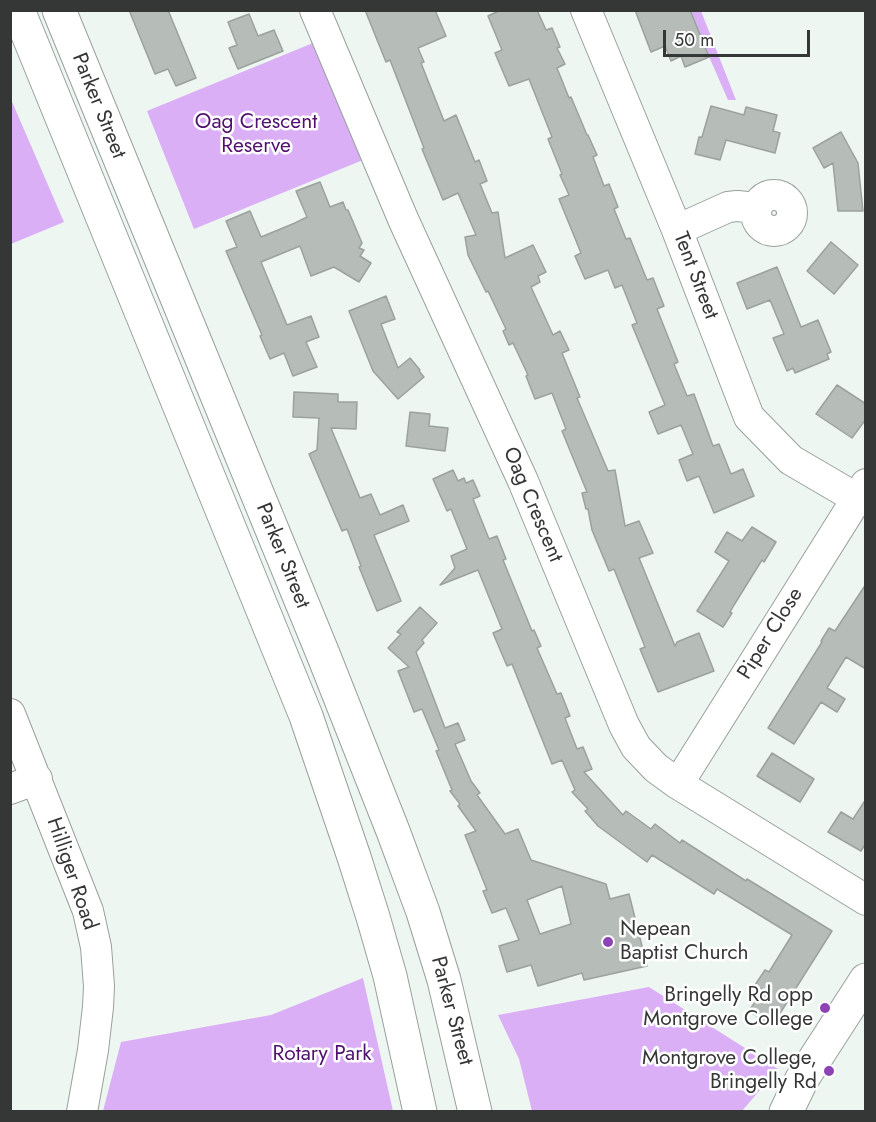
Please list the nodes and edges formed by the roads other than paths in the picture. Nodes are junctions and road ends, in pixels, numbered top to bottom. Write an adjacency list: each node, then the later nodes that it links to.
1 (18, 10): 16 (main road, Parker Street)
2 (59, 10): 14 (main road, Parker Street)
3 (315, 10): 10 (street, Oag Crescent)
4 (586, 10): 6 (street, Tent Street)
5 (757, 208): 6 (street)
6 (677, 230): 7 (street, Tent Street)
7 (861, 491): 10 (street, Piper Close)
8 (10, 714): 9 (street, Hilliger Road)
9 (24, 784): 15 (street, Hilliger Road)
10 (678, 784): 11 (street, Oag Crescent)
11 (866, 900)
12 (866, 980): 13 (main road)
13 (802, 1079): 17 (main road); 18 (main road)
14 (478, 1103)
15 (82, 1112)
16 (420, 1112)
17 (774, 1112)
18 (786, 1112)

